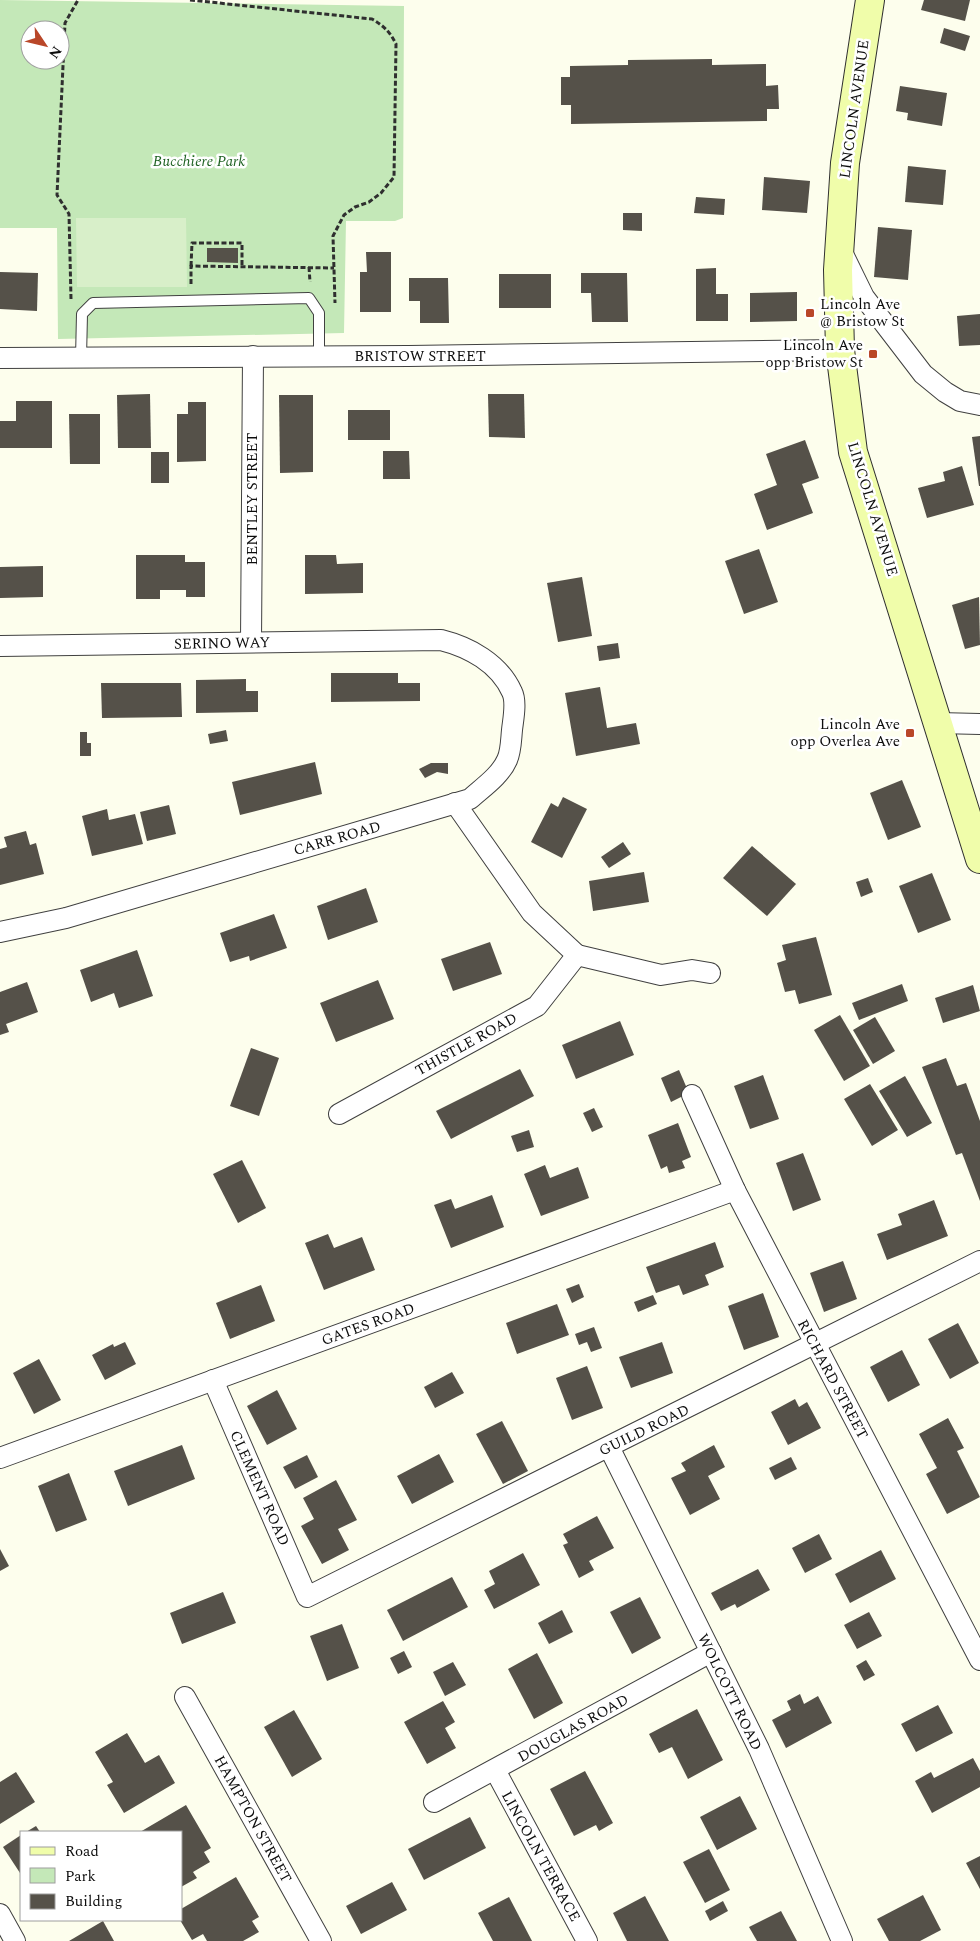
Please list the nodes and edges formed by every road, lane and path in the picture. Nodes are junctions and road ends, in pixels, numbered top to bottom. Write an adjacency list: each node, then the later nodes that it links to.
1 (78, 0): 9 (path)
2 (190, 0): 7 (path)
3 (870, 0): 4 (main road, LINCOLN AVENUE)
4 (840, 248): 13 (main road, LINCOLN AVENUE); 18 (street)
5 (192, 266): 6 (path); 6 (path); 8 (path)
6 (242, 267): 7 (path)
7 (334, 268): 12 (path)
8 (190, 289)
9 (70, 292): 10 (path); 11 (path)
10 (80, 292)
11 (71, 302)
12 (335, 310)
13 (840, 350): 15 (street, BRISTOW STREET); 22 (main road, LINCOLN AVENUE)
14 (253, 356): 15 (street, BRISTOW STREET); 17 (street, BRISTOW STREET); 20 (street, BENTLEY STREET)
15 (319, 356): 17 (lane)
16 (0, 358): 17 (street, BRISTOW STREET)
17 (81, 358)
18 (980, 404)
19 (445, 641): 20 (street, SERINO WAY); 24 (street, CARR ROAD)
20 (251, 642): 21 (street, SERINO WAY)
21 (0, 646)
22 (938, 723): 23 (street); 25 (main road, LINCOLN AVENUE)
23 (980, 724)
24 (455, 803): 26 (street, CARR ROAD); 27 (street)
25 (980, 859)
26 (0, 932)
27 (577, 955): 28 (street); 30 (street, THISTLE ROAD)
28 (710, 973)
29 (692, 1095): 31 (street, RICHARD STREET)
30 (339, 1114)
31 (735, 1190): 33 (street, RICHARD STREET); 34 (street, GATES ROAD)
32 (980, 1261): 33 (street, GUILD ROAD)
33 (815, 1345): 35 (street, GUILD ROAD); 39 (street, RICHARD STREET)
34 (213, 1380): 36 (street, GATES ROAD); 37 (street, CLEMENT ROAD)
35 (609, 1447): 37 (street, GUILD ROAD); 38 (street, WOLCOTT ROAD)
36 (0, 1458)
37 (307, 1597)
38 (711, 1652): 41 (street, DOUGLAS ROAD); 47 (street, WOLCOTT ROAD)
39 (980, 1660)
40 (185, 1697): 45 (street, HAMPTON STREET)
41 (495, 1770): 42 (street, DOUGLAS ROAD); 46 (street, LINCOLN TERRACE)
42 (434, 1802)
43 (0, 1914): 44 (street)
44 (15, 1941)
45 (321, 1941)
46 (587, 1941)
47 (842, 1941)

